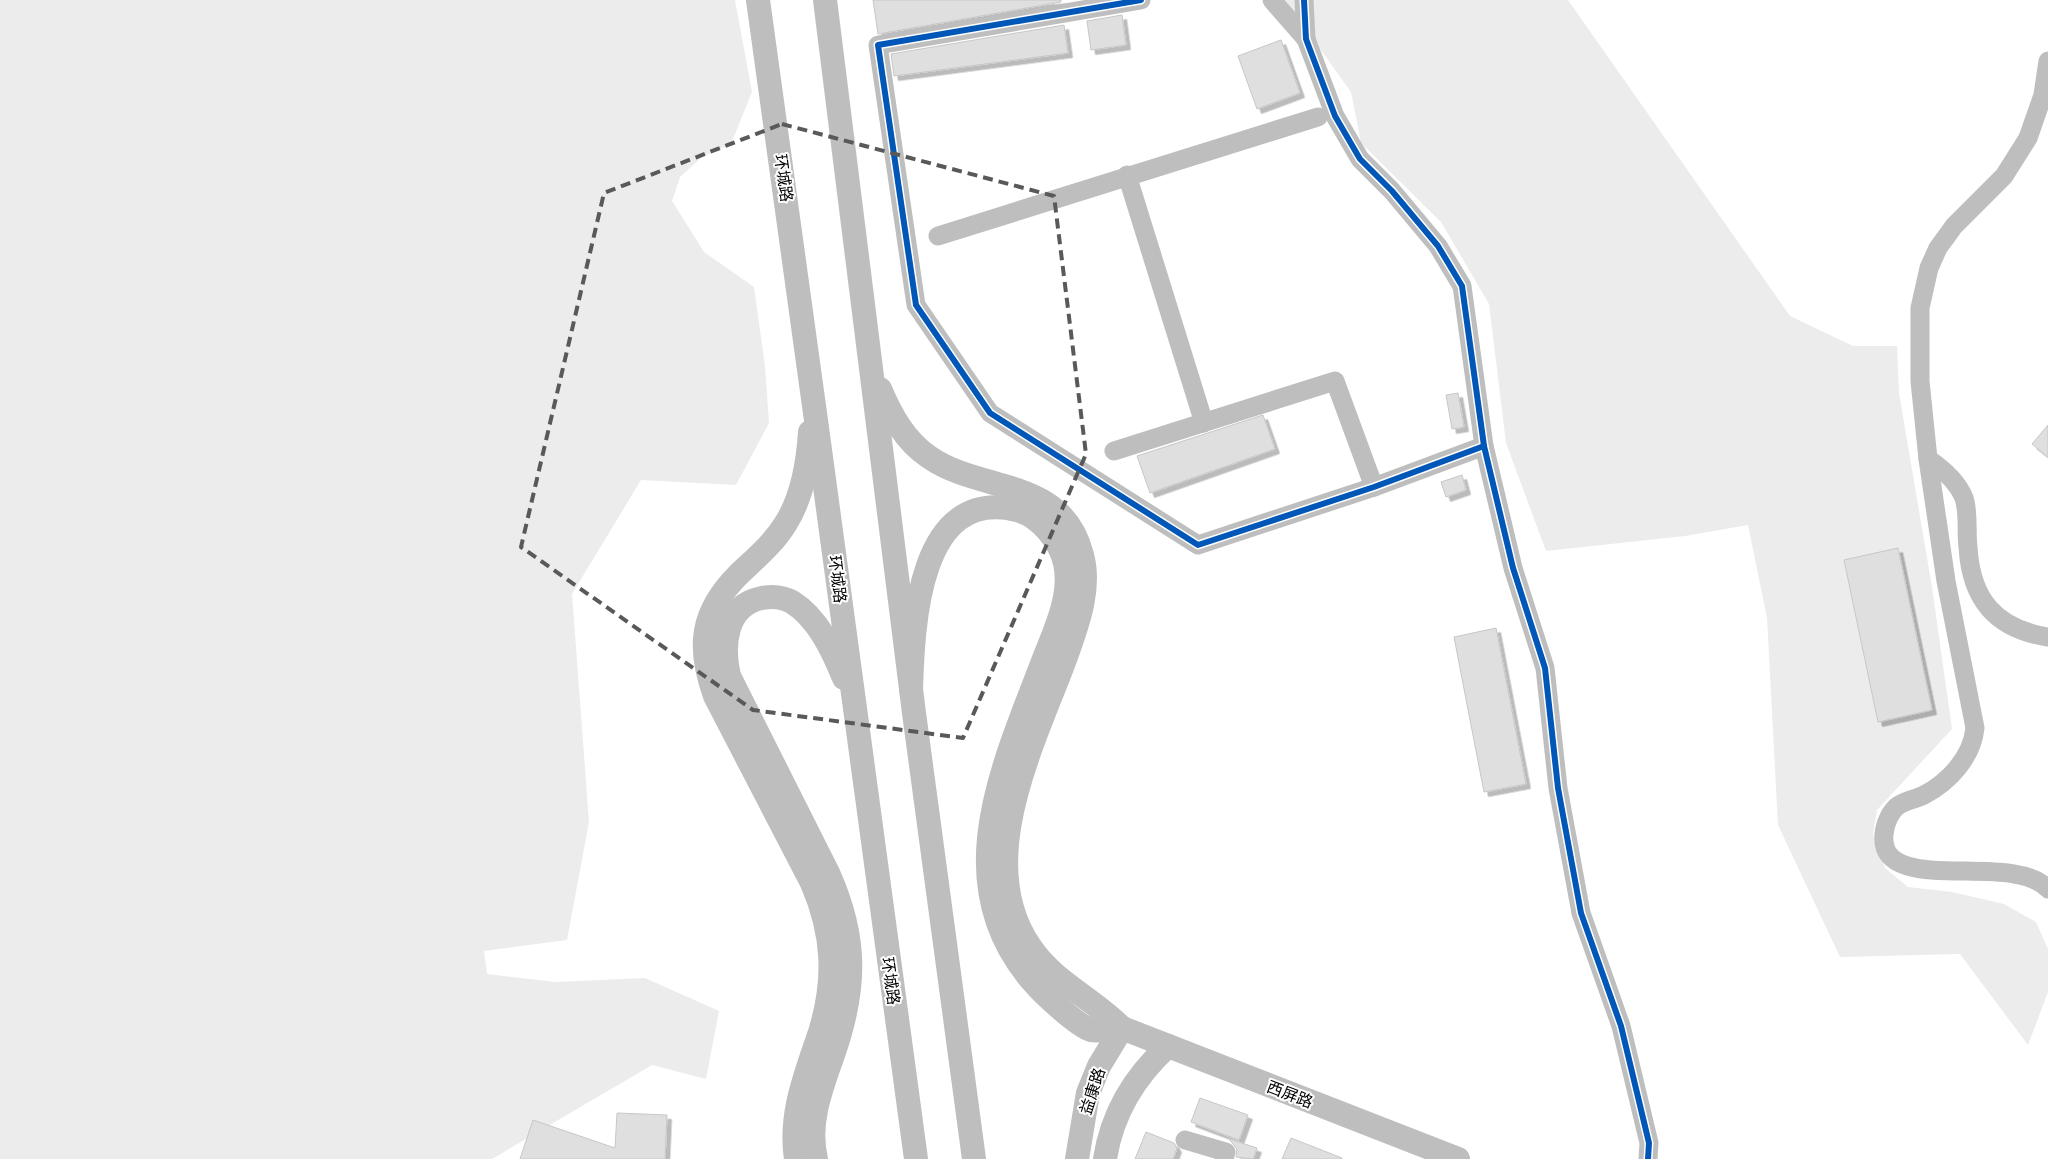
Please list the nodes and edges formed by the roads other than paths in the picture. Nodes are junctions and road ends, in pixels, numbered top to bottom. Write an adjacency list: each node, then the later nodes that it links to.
1 (758, 0): 12 (main road, 环城路)
2 (825, 0): 11 (main road)
3 (1141, 0): 17 (street)
4 (1272, 0): 6 (street)
5 (1304, 0): 6 (street)
6 (1306, 39): 14 (street)
7 (2048, 61): 16 (street)
8 (1318, 117): 9 (street)
9 (1127, 175): 10 (street); 13 (street)
10 (938, 236)
11 (870, 362): 20 (main road); 22 (main road)
12 (813, 385): 19 (main road, 环城路); 25 (main road)
13 (1204, 423): 15 (street); 17 (street)
14 (1484, 446): 17 (street); 33 (street)
15 (1114, 451)
16 (1928, 459): 18 (street); 21 (street)
17 (1374, 487)
18 (2048, 637)
19 (854, 702): 26 (main road); 27 (main road, 环城路)
20 (913, 702): 22 (main road); 28 (main road)
21 (2048, 890)
22 (1122, 1028): 23 (main road, 西屏路); 29 (main road, 益康路)
23 (1168, 1046): 30 (main road, 益康路); 32 (main road, 西屏路)
24 (1185, 1140): 31 (street)
25 (796, 1159)
26 (816, 1159)
27 (916, 1159)
28 (974, 1159)
29 (1077, 1159)
30 (1105, 1159)
31 (1224, 1159)
32 (1458, 1159)
33 (1648, 1159)

